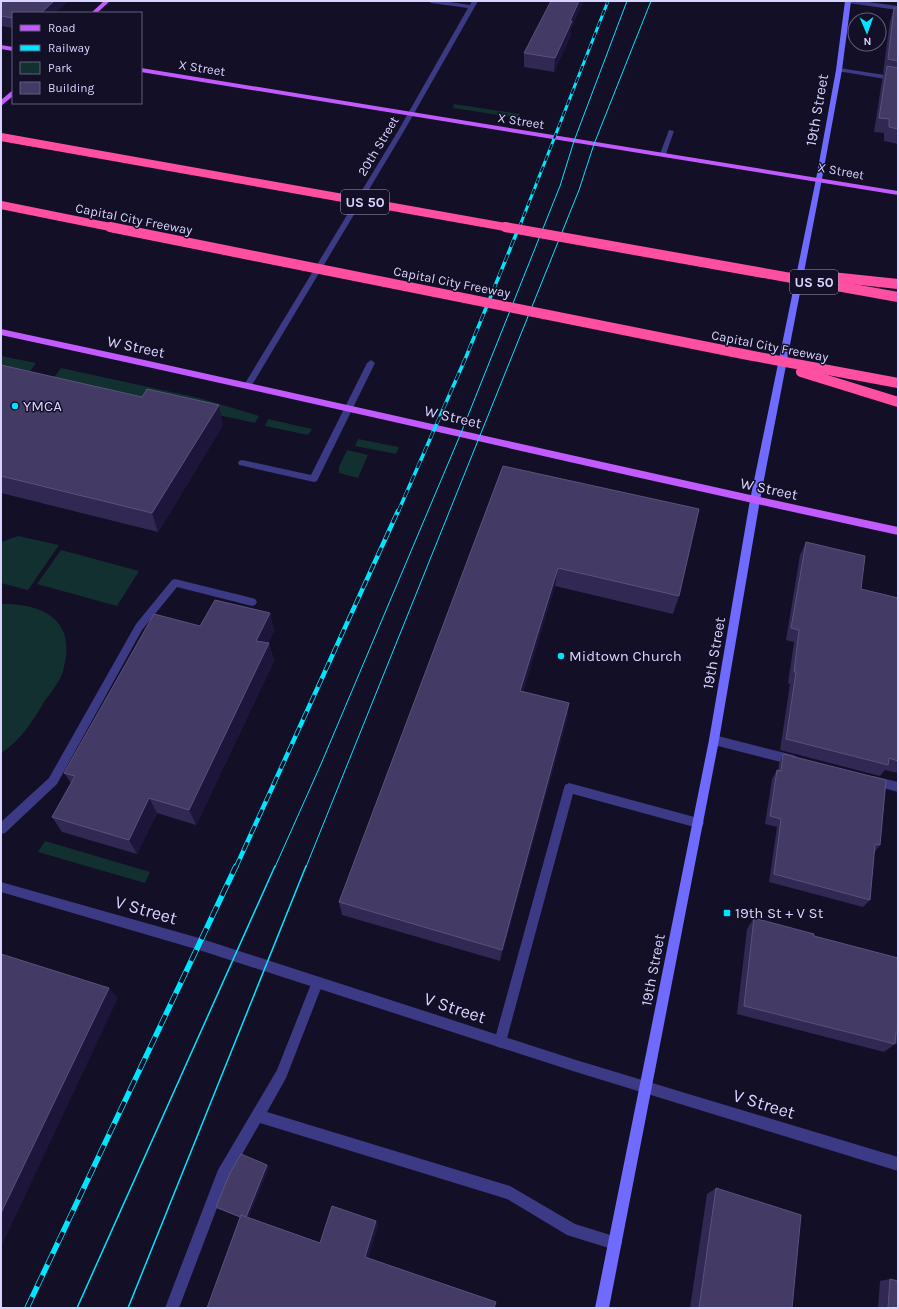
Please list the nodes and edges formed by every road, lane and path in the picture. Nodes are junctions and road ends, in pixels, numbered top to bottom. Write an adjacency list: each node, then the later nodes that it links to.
1 (107, 1): 6 (main road)
2 (431, 1): 4 (street)
3 (848, 1): 5 (street); 10 (main road, 19th Street)
4 (473, 4): 14 (street, 20th Street)
5 (898, 8)
6 (95, 12)
7 (1, 47): 8 (main road)
8 (12, 49)
9 (142, 70): 14 (main road, X Street)
10 (839, 70): 11 (street); 18 (main road, 19th Street)
11 (898, 79)
12 (12, 93): 13 (main road)
13 (1, 104)
14 (411, 115): 17 (main road, X Street); 28 (street, 20th Street)
15 (671, 131): 17 (street)
16 (1, 137): 21 (highway, US 50, bridge)
17 (663, 154): 18 (main road, X Street)
18 (819, 179): 19 (main road, X Street); 32 (main road, 19th Street)
19 (898, 193)
20 (1, 206): 25 (highway, Capital City Freeway, bridge)
21 (729, 266): 22 (highway, bridge); 23 (highway, US 50, bridge)
22 (898, 284)
23 (898, 297)
24 (1, 332): 28 (main road, W Street)
25 (748, 355): 27 (highway, Capital City Freeway, bridge); 29 (highway, bridge)
26 (371, 363): 30 (street)
27 (898, 383)
28 (248, 385): 30 (main road, W Street)
29 (898, 402)
30 (350, 408): 31 (street); 32 (main road, W Street)
31 (242, 463)
32 (755, 500): 33 (main road, W Street); 35 (main road, 19th Street)
33 (898, 531)
34 (252, 602): 40 (street)
35 (714, 740): 36 (street); 39 (main road, 19th Street)
36 (802, 763)
37 (861, 778): 38 (street)
38 (898, 787)
39 (698, 823): 43 (street); 44 (main road, 19th Street)
40 (1, 829)
41 (1, 887): 42 (street, V Street)
42 (317, 983): 43 (street, V Street); 45 (street)
43 (500, 1042): 44 (street, V Street)
44 (645, 1087): 46 (street, V Street); 47 (main road, 19th Street)
45 (258, 1116): 47 (street); 48 (street)
46 (898, 1164)
47 (614, 1243): 49 (main road, 19th Street)
48 (172, 1308)
49 (602, 1308)

